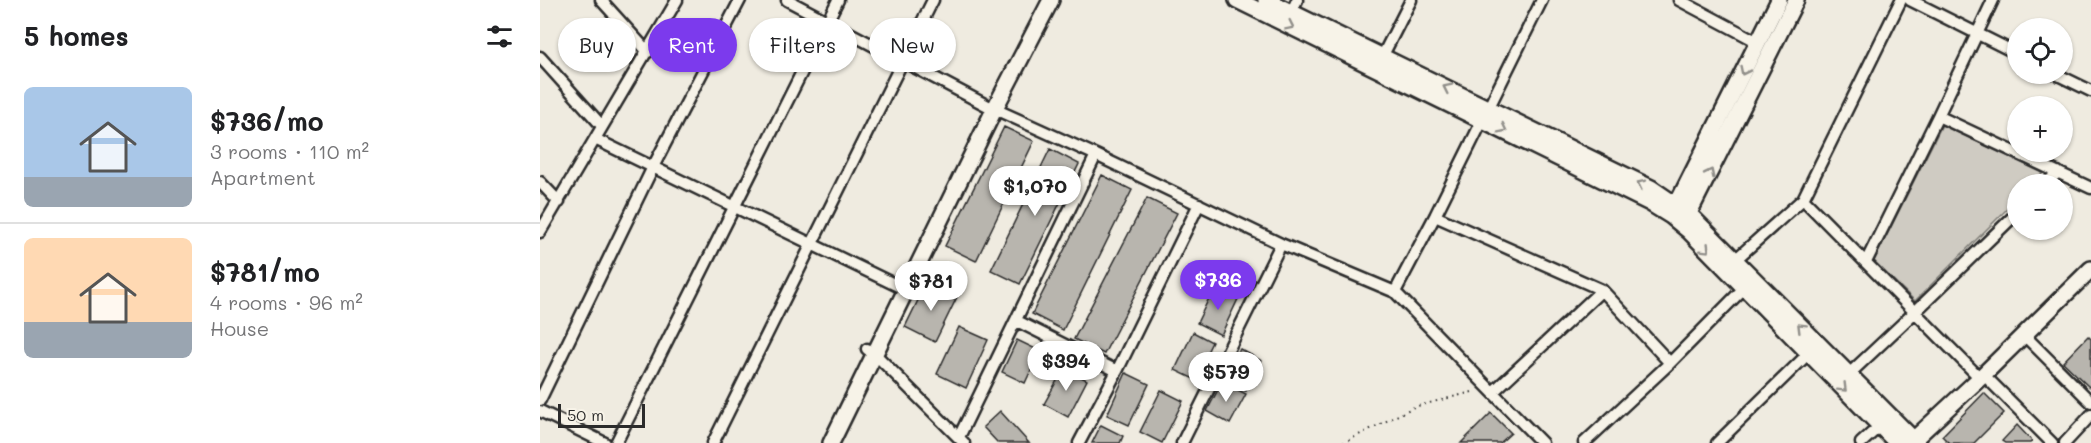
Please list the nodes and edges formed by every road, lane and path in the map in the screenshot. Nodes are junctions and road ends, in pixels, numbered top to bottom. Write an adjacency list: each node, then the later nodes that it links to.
1 (601, 0): 27 (street)
2 (677, 0): 20 (street)
3 (740, 0): 41 (street)
4 (787, 0): 21 (street)
5 (838, 0): 22 (street)
6 (933, 0): 23 (street)
7 (1039, 0): 35 (street)
8 (1051, 0): 35 (street)
9 (1237, 0): 36 (street, one-way to 36)
10 (1266, 0): 19 (street)
11 (1411, 0): 29 (street)
12 (1542, 0): 36 (street)
13 (1679, 0): 25 (street)
14 (1779, 0): 25 (street)
15 (1796, 0): 49 (street, one-way to 15)
16 (1901, 0): 45 (street)
17 (1910, 0): 24 (street)
18 (1993, 0): 24 (street)
19 (1294, 6): 29 (street)
20 (667, 18)
21 (822, 18)
22 (829, 18)
23 (924, 18)
24 (1978, 34): 26 (street); 37 (street)
25 (1758, 42): 49 (street, one-way to 49)
26 (2007, 48)
27 (648, 52): 38 (street)
28 (540, 57): 38 (street)
29 (1382, 57): 36 (street, one-way to 29)
30 (802, 72): 48 (street)
31 (898, 72): 53 (street)
32 (925, 72): 35 (street)
33 (2073, 83): 34 (street)
34 (2091, 92)
35 (991, 107): 40 (street); 58 (street); 65 (street)
36 (1485, 113): 49 (street); 50 (street)
37 (1938, 116): 42 (street); 56 (street)
38 (602, 126): 39 (street)
39 (595, 139): 41 (street); 46 (street)
40 (1096, 155): 47 (street); 63 (street)
41 (653, 167): 48 (street); 72 (street)
42 (2058, 172): 44 (street)
43 (540, 182): 46 (street)
44 (2091, 188)
45 (1803, 199): 55 (street); 56 (street)
46 (559, 202): 52 (street)
47 (1199, 204): 54 (street); 68 (street)
48 (735, 207): 53 (street); 80 (street)
49 (1680, 215): 55 (street); 59 (street, one-way to 59)
50 (1436, 216): 60 (street); 61 (street)
51 (2007, 223): 62 (street)
52 (540, 232)
53 (812, 243): 58 (street); 81 (street)
54 (1281, 244): 61 (street); 85 (street)
55 (1735, 260): 69 (street, one-way to 55)
56 (1866, 262): 62 (street)
57 (2091, 269): 64 (street)
58 (898, 286): 65 (street)
59 (1744, 288): 66 (street); 67 (street)
60 (1602, 290): 67 (street); 71 (street)
61 (1395, 292): 71 (street)
62 (1916, 312): 69 (street); 70 (street)
63 (1017, 321): 68 (street); 77 (street)
64 (2024, 335): 70 (street); 73 (street)
65 (871, 351): 77 (street); 82 (street); 83 (street)
66 (1809, 353): 76 (street, one-way to 76); 89 (street)
67 (1670, 363): 88 (street)
68 (1117, 371): 84 (street)
69 (1848, 375): 76 (street)
70 (1982, 376): 78 (street); 92 (street)
71 (1491, 389): 86 (path); 87 (street)
72 (540, 400)
73 (2091, 402)
74 (540, 411): 79 (street)
75 (2091, 415): 93 (street)
76 (1885, 421): 78 (street); 90 (street); 91 (street)
77 (961, 440)
78 (1914, 442)
79 (605, 443)
80 (616, 443)
81 (713, 443)
82 (821, 443)
83 (831, 443)
84 (1079, 443)
85 (1182, 443)
86 (1342, 443)
87 (1542, 443)
88 (1584, 443)
89 (1717, 443)
90 (1861, 443)
91 (1897, 443)
92 (2052, 443)
93 (2065, 443)

